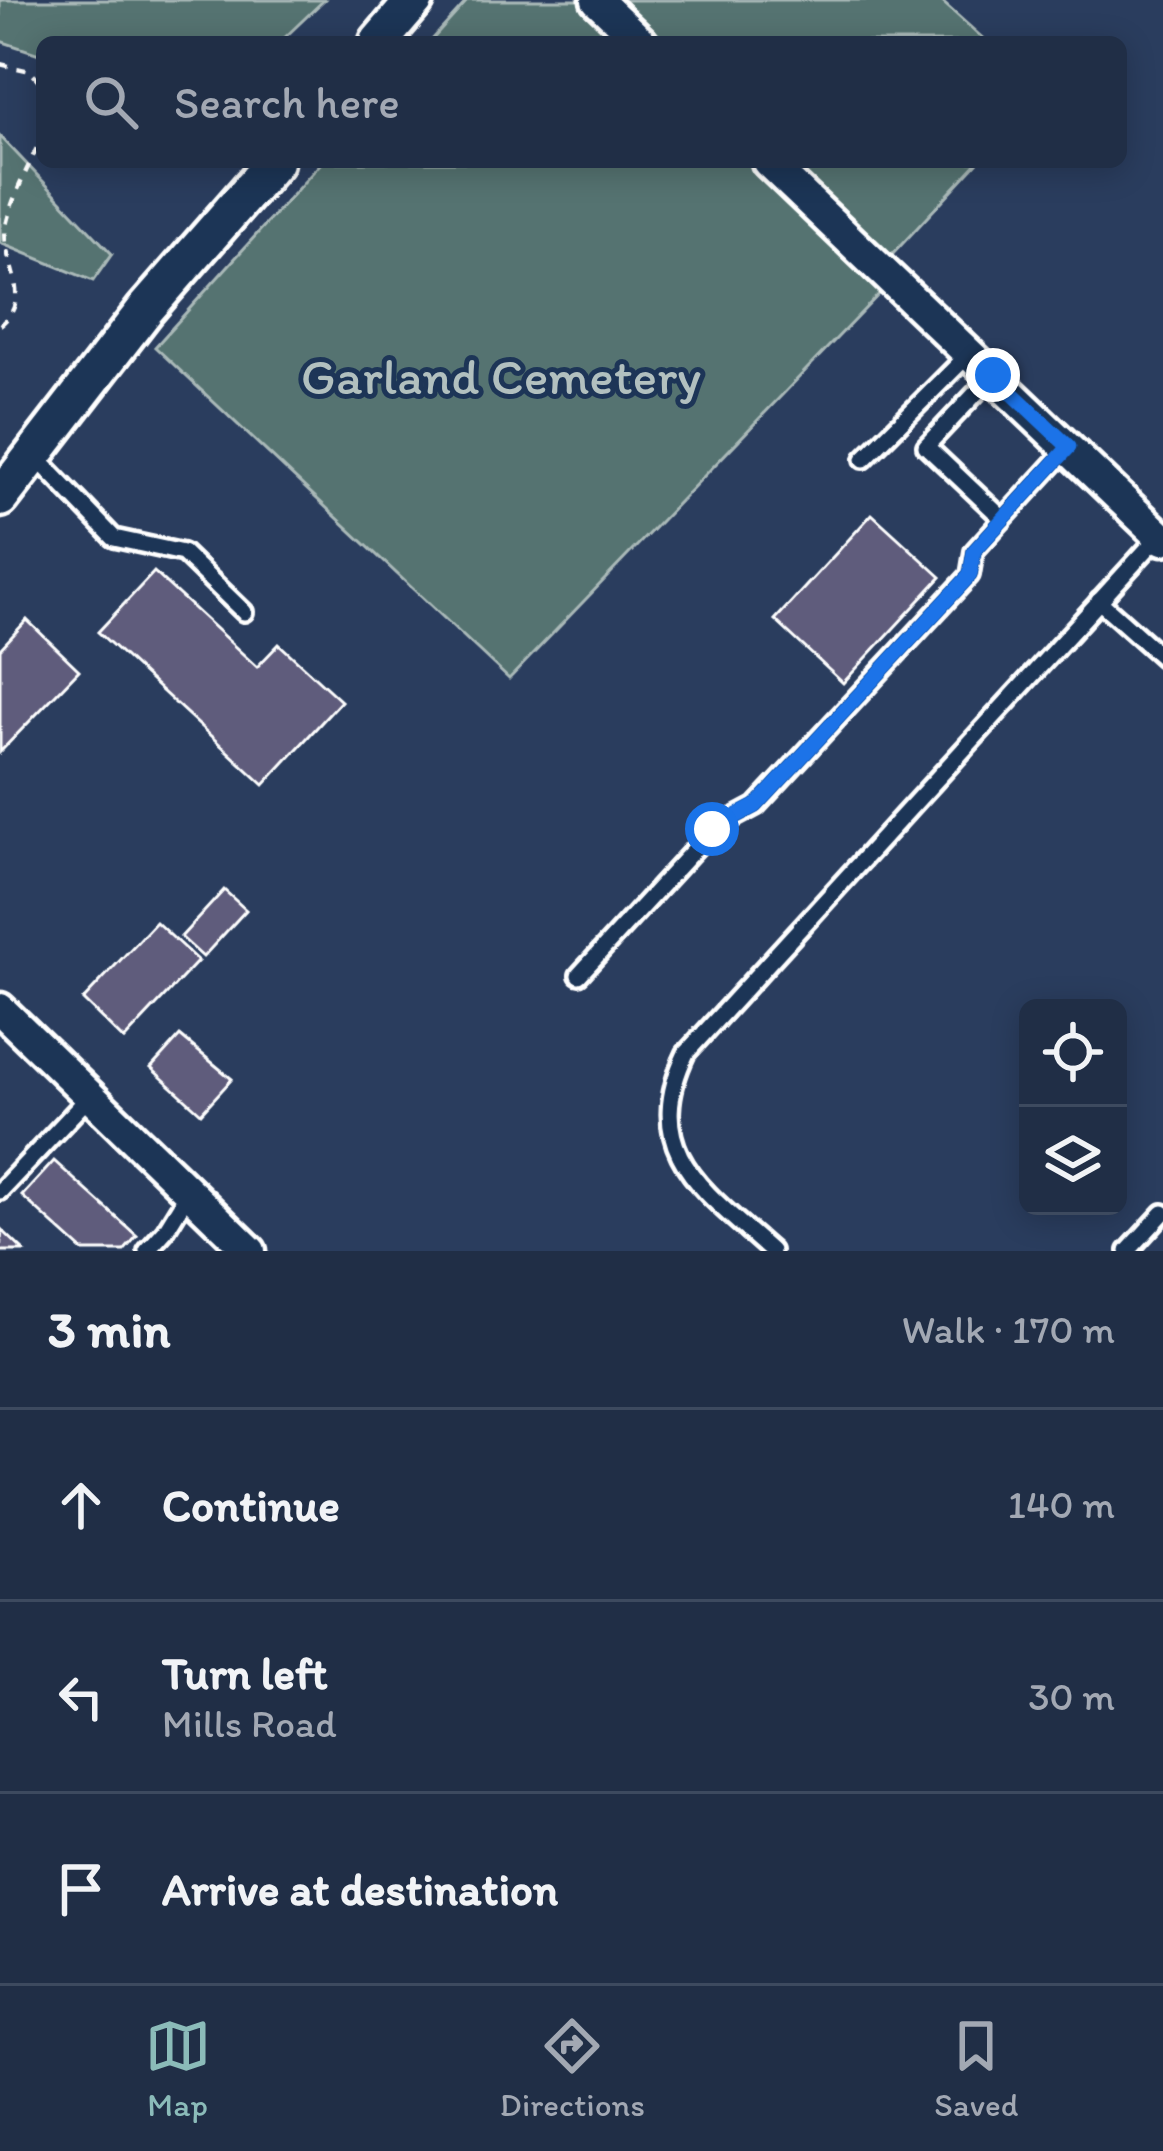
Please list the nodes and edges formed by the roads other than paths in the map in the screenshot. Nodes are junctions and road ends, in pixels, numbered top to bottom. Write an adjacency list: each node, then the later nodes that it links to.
1 (416, 0): 3 (street)
2 (597, 0): 4 (street)
3 (384, 36)
4 (635, 36)
5 (269, 168): 10 (street)
6 (774, 168): 7 (street)
7 (970, 352): 8 (street); 11 (lane)
8 (993, 375): 9 (street); 13 (lane)
9 (1069, 447): 13 (lane); 14 (street)
10 (34, 455): 12 (street); 16 (lane)
11 (864, 459)
12 (0, 498)
13 (1003, 519): 18 (lane)
14 (1161, 537): 15 (lane)
15 (1099, 601): 17 (lane); 26 (lane)
16 (244, 612)
17 (1163, 658)
18 (579, 975)
19 (0, 1009): 20 (street)
20 (90, 1096): 21 (lane); 22 (street)
21 (0, 1191)
22 (189, 1192): 24 (street); 25 (lane)
23 (1163, 1213): 27 (lane)
24 (237, 1247)
25 (147, 1251)
26 (771, 1251)
27 (1129, 1251)

